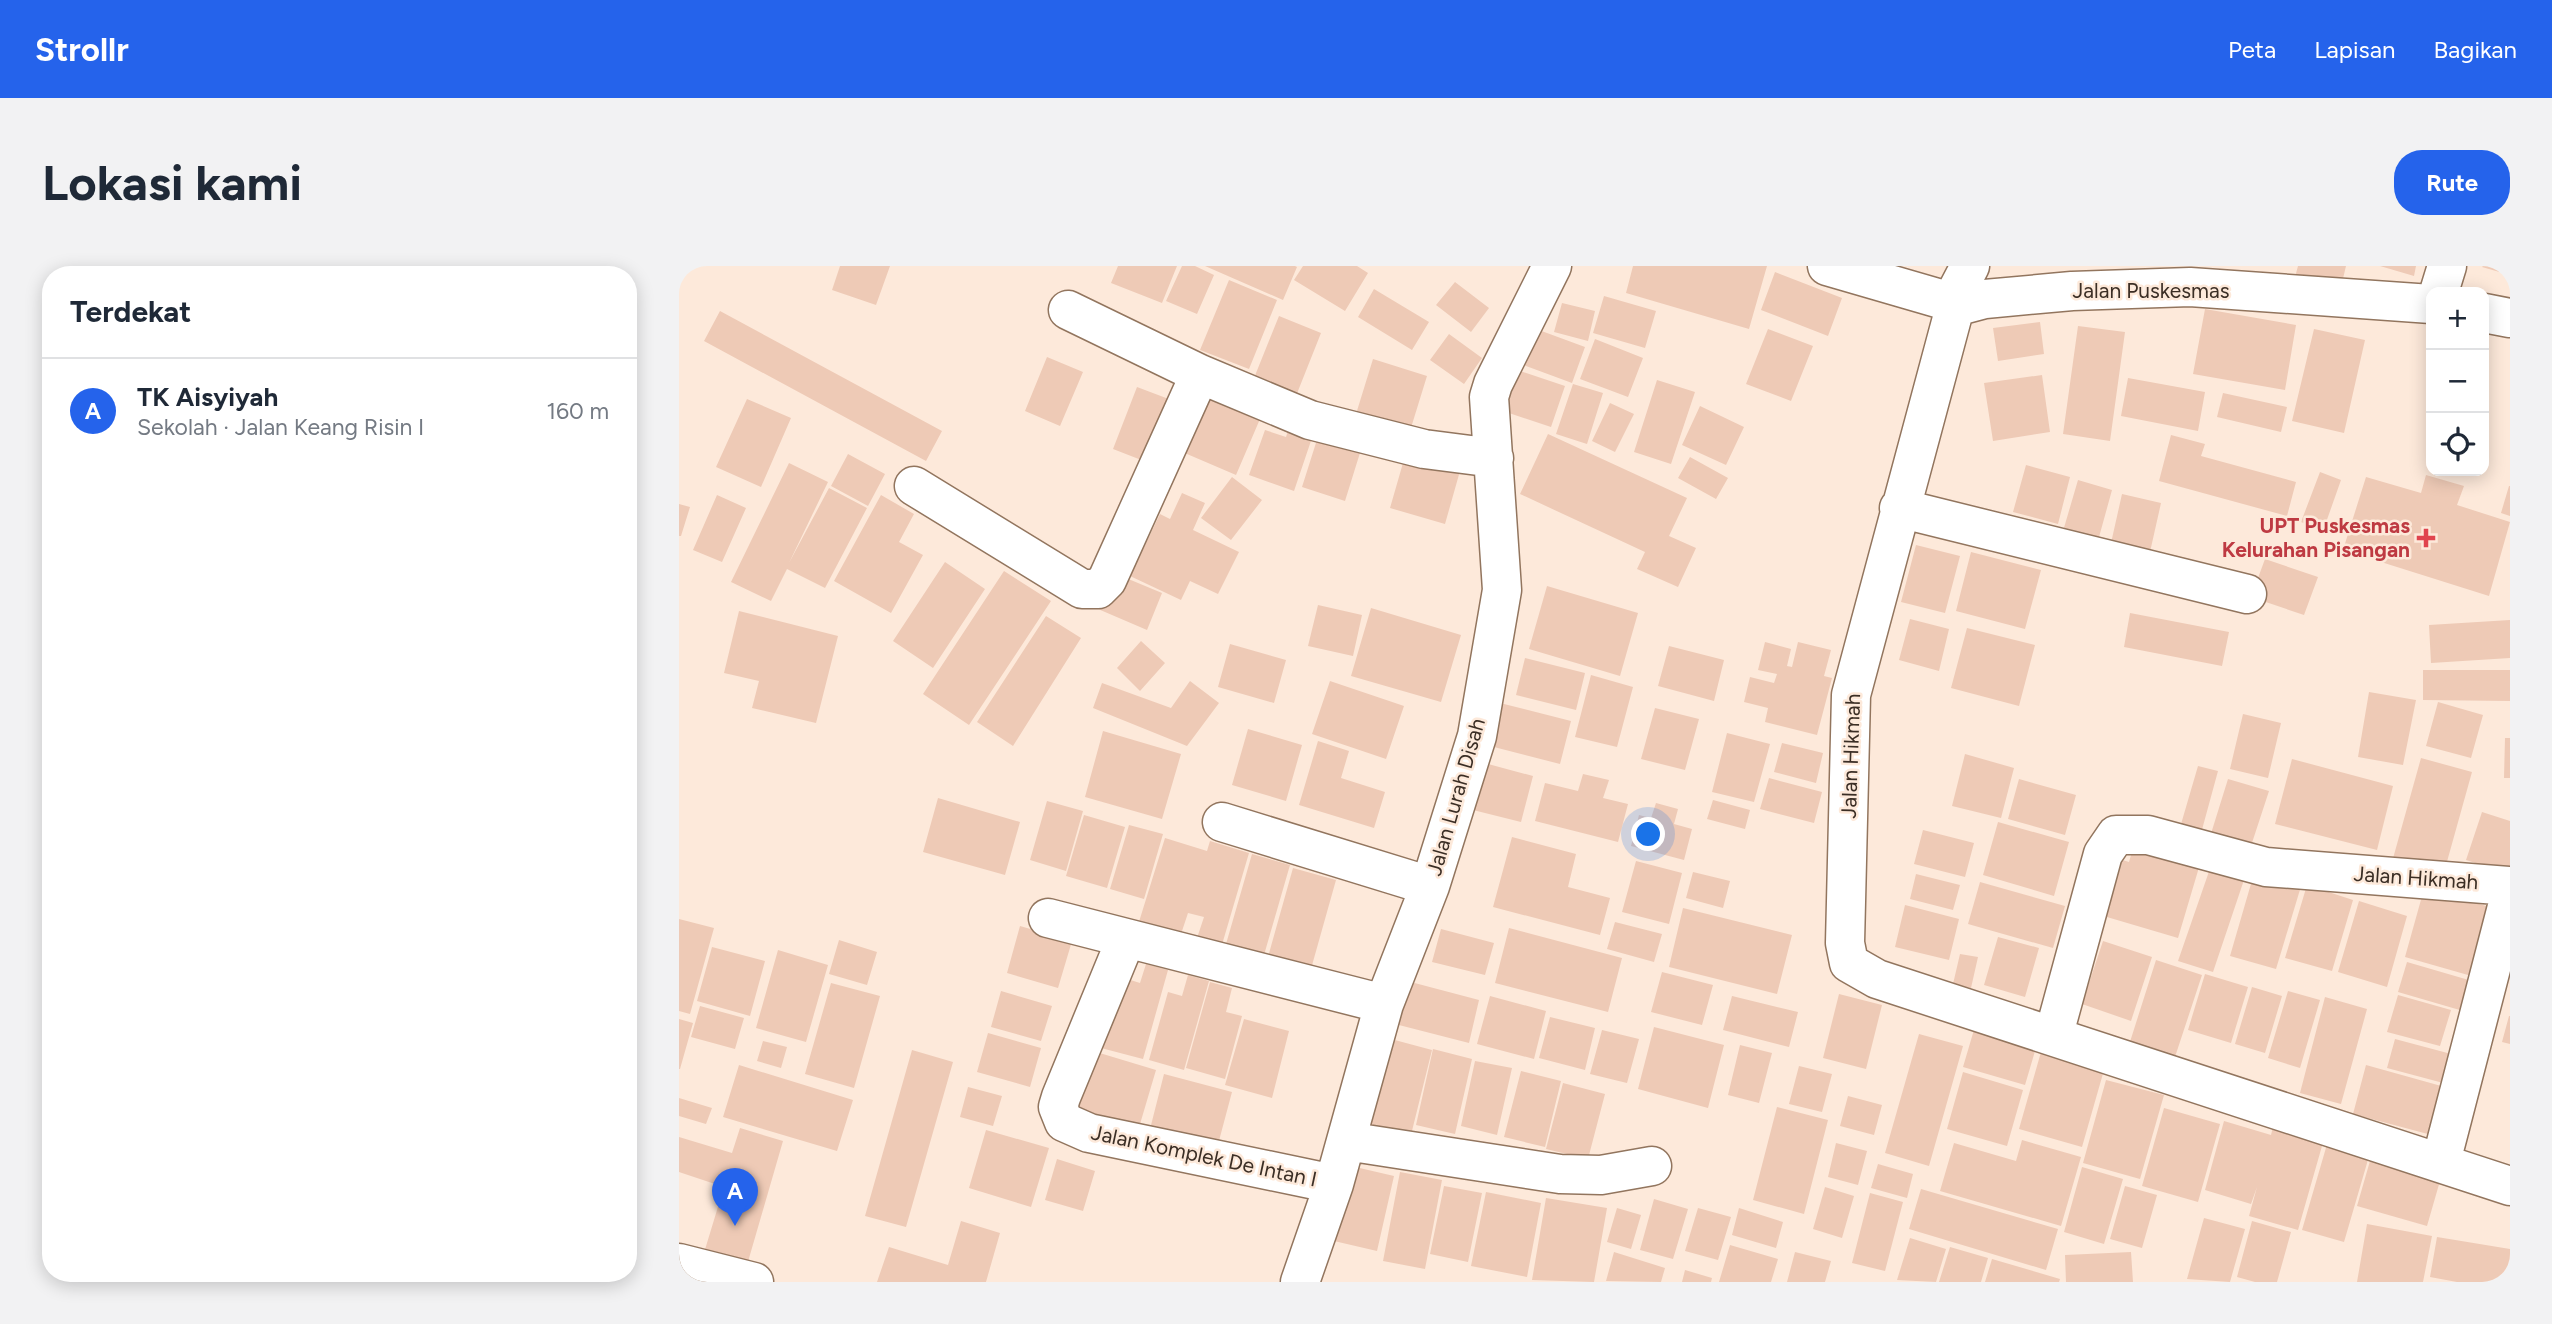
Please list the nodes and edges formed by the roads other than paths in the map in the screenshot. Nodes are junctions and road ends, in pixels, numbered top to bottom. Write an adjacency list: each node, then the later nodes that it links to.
1 (1552, 266): 12 (street, Jalan Lurah Disah)
2 (1827, 266): 7 (street)
3 (1970, 266): 7 (street, Jalan Hikmah)
4 (2447, 266): 5 (street)
5 (2441, 287)
6 (2426, 304): 7 (street, Jalan Puskesmas)
7 (1953, 305): 14 (street, Jalan Hikmah)
8 (1068, 310): 11 (street)
9 (2489, 314): 10 (street)
10 (2510, 318)
11 (1200, 374): 12 (street); 13 (street)
12 (1494, 458): 17 (street, Jalan Lurah Disah)
13 (914, 486)
14 (1899, 508): 15 (street); 23 (street, Jalan Hikmah)
15 (2247, 594)
16 (1222, 822): 17 (street)
17 (1430, 886): 22 (street, Jalan Lurah Disah)
18 (2510, 886): 23 (street, Jalan Hikmah)
19 (2510, 895): 25 (street)
20 (1048, 918): 21 (street)
21 (1126, 939): 22 (street); 27 (street, Jalan Komplek De Intan I)
22 (1384, 1004): 24 (street, Jalan Lurah Disah)
23 (2054, 1034): 25 (street, Jalan Hikmah)
24 (1346, 1141): 26 (street); 27 (street, Jalan Lurah Disah)
25 (2441, 1161): 28 (street, Jalan Hikmah)
26 (1652, 1166)
27 (1334, 1184): 31 (street, Jalan Lurah Disah)
28 (2510, 1186)
29 (679, 1263): 30 (street)
30 (754, 1282)
31 (1300, 1282)

